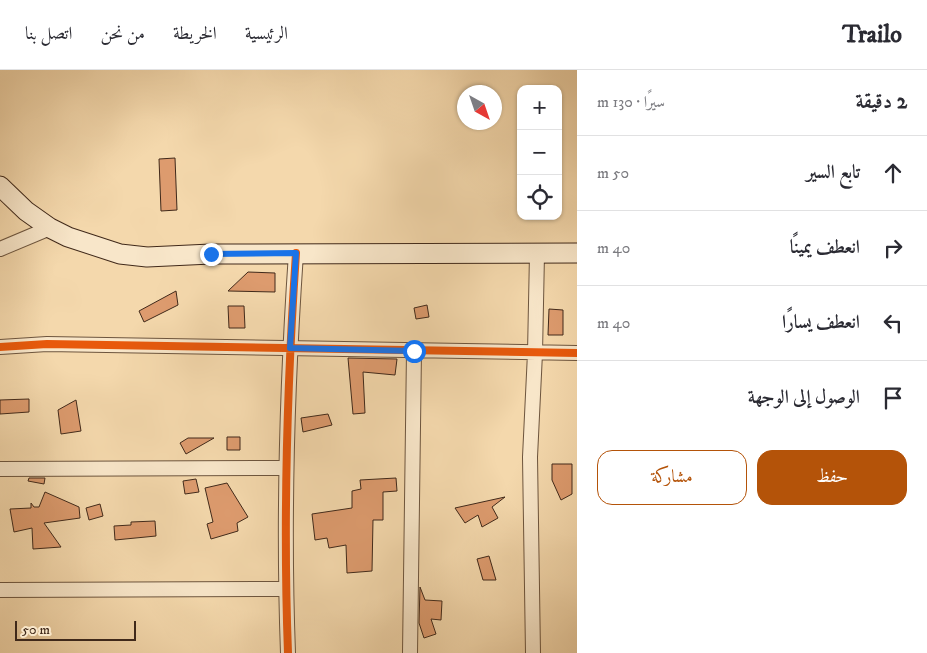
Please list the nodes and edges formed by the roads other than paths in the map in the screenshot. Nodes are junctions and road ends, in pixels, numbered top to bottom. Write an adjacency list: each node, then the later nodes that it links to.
1 (2, 190): 2 (main road)
2 (50, 228): 3 (street); 4 (main road)
3 (0, 249)
4 (296, 253): 6 (main road); 8 (street)
5 (577, 253): 6 (main road)
6 (537, 254): 10 (street)
7 (0, 347): 8 (street)
8 (290, 348): 9 (street); 12 (street)
9 (414, 351): 10 (street); 17 (street)
10 (535, 353): 11 (street); 18 (street)
11 (577, 353)
12 (286, 468): 13 (street); 14 (street)
13 (0, 469)
14 (285, 589): 15 (street); 16 (street)
15 (0, 590)
16 (288, 653)
17 (410, 653)
18 (534, 653)

